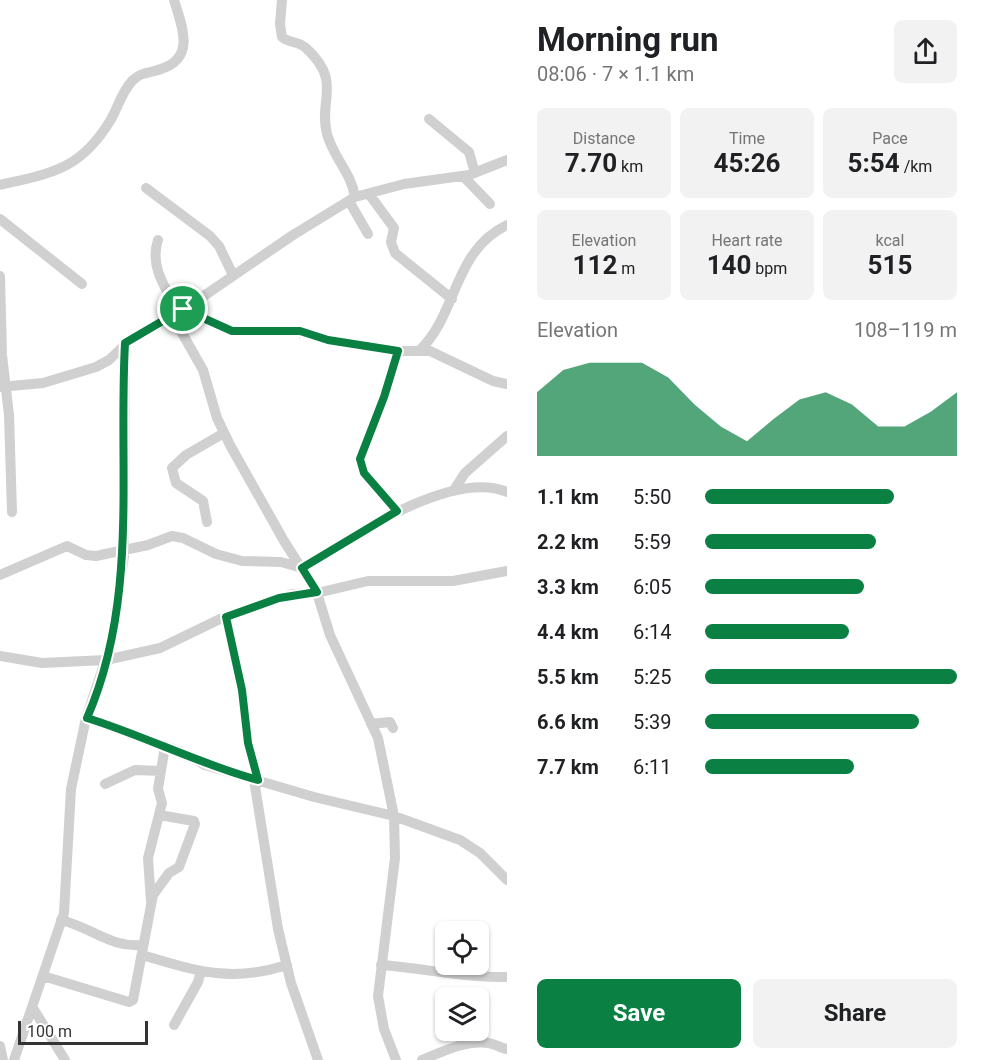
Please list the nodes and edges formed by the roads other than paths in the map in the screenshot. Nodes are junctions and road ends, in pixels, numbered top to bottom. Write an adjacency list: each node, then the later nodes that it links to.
1 (174, 0): 7 (street)
2 (282, 0): 10 (street)
3 (429, 119): 5 (street)
4 (507, 160): 5 (street)
5 (475, 173): 6 (street)
6 (462, 176): 9 (street); 11 (street)
7 (0, 185)
8 (146, 188): 16 (street)
9 (369, 194): 10 (street); 19 (street)
10 (352, 199): 14 (street); 16 (street)
11 (490, 204)
12 (0, 219): 18 (street)
13 (507, 225): 19 (street)
14 (368, 234)
15 (158, 240): 20 (street)
16 (233, 275): 20 (street)
17 (0, 276): 25 (street)
18 (82, 284)
19 (452, 299): 22 (street)
20 (178, 312): 21 (street); 23 (street); 28 (street)
21 (125, 343): 25 (street); 35 (street)
22 (420, 350): 23 (street); 24 (street)
23 (398, 351): 32 (street)
24 (507, 384)
25 (2, 386): 26 (street)
26 (9, 415): 27 (street); 33 (street)
27 (0, 429)
28 (224, 433): 34 (street); 36 (street)
29 (507, 436): 30 (street)
30 (454, 490): 31 (street); 32 (street)
31 (507, 492)
32 (397, 511): 36 (street)
33 (12, 512)
34 (207, 522)
35 (124, 548): 36 (street); 38 (street); 42 (street)
36 (302, 568): 39 (street)
37 (507, 572): 39 (street)
38 (0, 575)
39 (317, 592): 40 (street); 44 (street)
40 (226, 617): 42 (street); 48 (street)
41 (0, 656): 42 (street)
42 (106, 660): 43 (street)
43 (87, 718): 46 (street); 54 (street)
44 (370, 724): 45 (street); 51 (street)
45 (393, 728)
46 (165, 746): 47 (street); 48 (street)
47 (161, 771): 49 (street); 50 (street)
48 (256, 780): 51 (street); 56 (street)
49 (105, 784)
50 (159, 815): 53 (street); 53 (street)
51 (394, 816): 52 (street); 57 (street)
52 (507, 880)
53 (151, 902): 55 (street)
54 (62, 920): 55 (street); 59 (street)
55 (143, 950): 58 (street); 59 (street)
56 (287, 965): 58 (street); 68 (street)
57 (381, 965): 60 (street); 69 (street)
58 (201, 971): 62 (street)
59 (43, 976): 61 (street)
60 (507, 977)
61 (33, 1008): 66 (street); 67 (street)
62 (174, 1025)
63 (0, 1046): 65 (street)
64 (507, 1049): 70 (street)
65 (3, 1060)
66 (14, 1060)
67 (65, 1060)
68 (318, 1060)
69 (396, 1060)
70 (422, 1060)

